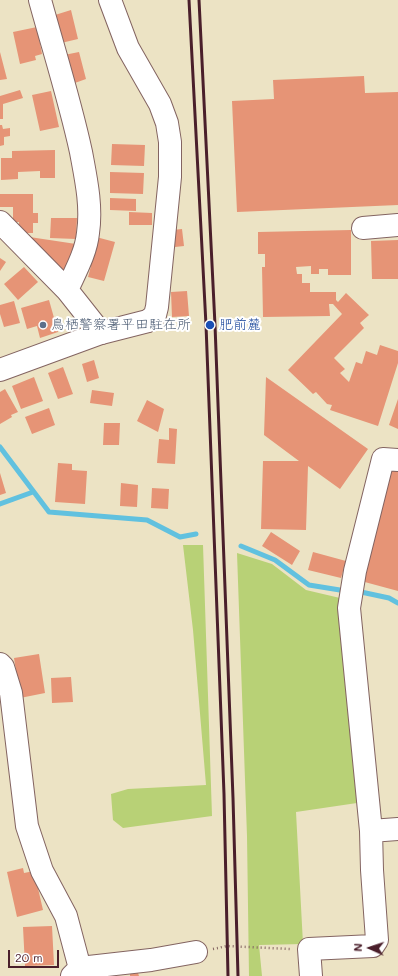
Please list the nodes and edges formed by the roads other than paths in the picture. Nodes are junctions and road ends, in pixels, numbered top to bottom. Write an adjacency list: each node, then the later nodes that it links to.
1 (40, 0): 6 (street)
2 (110, 0): 7 (street)
3 (0, 222): 6 (street)
4 (398, 225): 5 (street)
5 (363, 228)
6 (67, 290): 7 (street)
7 (101, 333): 8 (street)
8 (0, 370)
9 (398, 460): 12 (street)
10 (0, 664): 15 (street)
11 (398, 829): 12 (street)
12 (371, 831): 16 (street)
13 (196, 952): 14 (street)
14 (152, 968): 15 (street)
15 (78, 973)
16 (311, 976)

